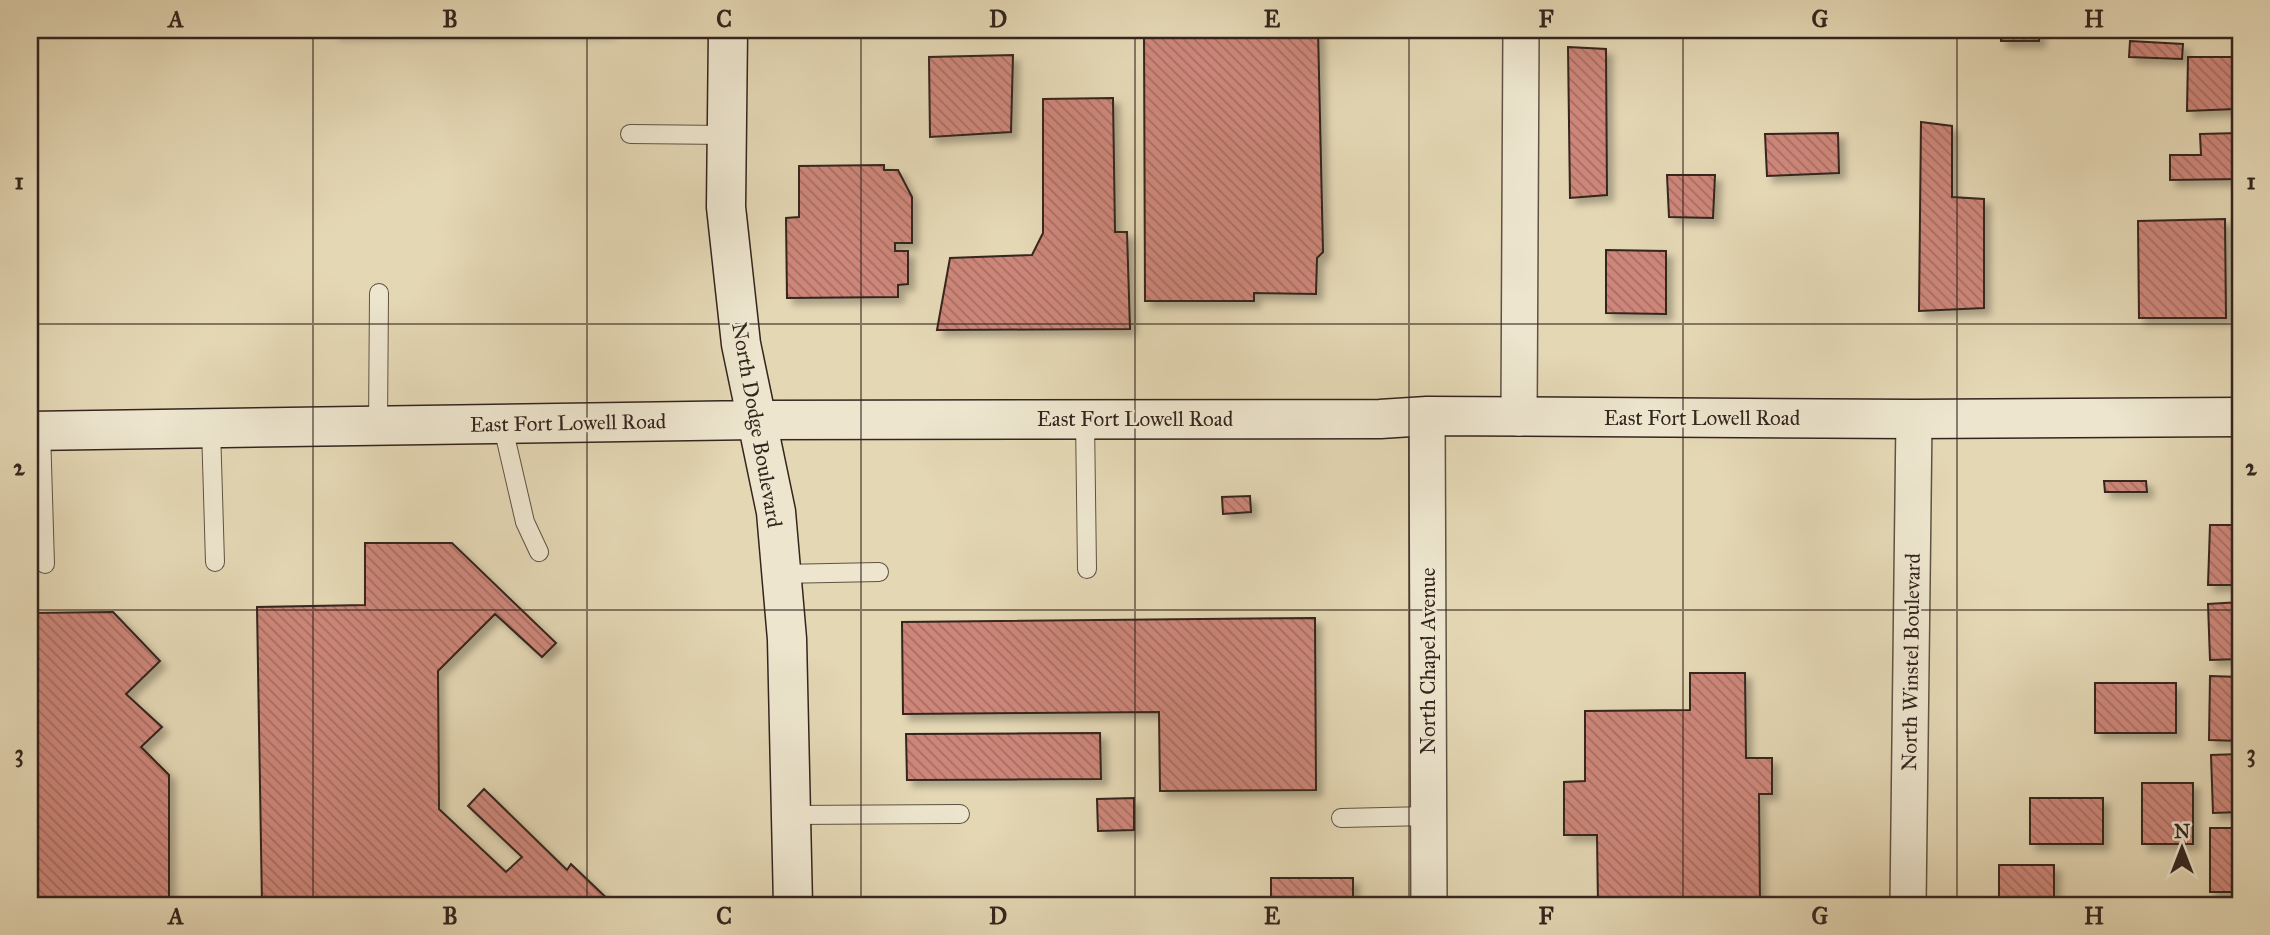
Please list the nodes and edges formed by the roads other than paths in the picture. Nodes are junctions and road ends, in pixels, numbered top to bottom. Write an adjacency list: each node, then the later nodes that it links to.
1 (728, 30): 4 (main road, North Dodge Boulevard)
2 (1521, 30): 8 (street)
3 (630, 134): 4 (lane)
4 (727, 135): 11 (main road, North Dodge Boulevard)
5 (379, 293): 13 (lane)
6 (1427, 416): 8 (main road, East Fort Lowell Road); 9 (main road, East Fort Lowell Road); 24 (street, North Chapel Avenue)
7 (2240, 417): 10 (main road, East Fort Lowell Road)
8 (1519, 418): 10 (main road, East Fort Lowell Road)
9 (1086, 419): 11 (main road, East Fort Lowell Road); 19 (lane)
10 (1914, 419): 28 (street, North Winstel Boulevard)
11 (755, 420): 12 (main road, East Fort Lowell Road); 21 (main road, North Dodge Boulevard)
12 (502, 424): 13 (main road, East Fort Lowell Road); 16 (lane)
13 (378, 425): 14 (main road, East Fort Lowell Road)
14 (211, 428): 15 (main road, East Fort Lowell Road); 17 (lane)
15 (35, 431): 18 (lane)
16 (540, 552)
17 (215, 562)
18 (45, 564)
19 (1087, 569)
20 (879, 572): 21 (lane)
21 (781, 574): 23 (main road, North Dodge Boulevard)
22 (960, 814): 23 (lane)
23 (791, 815): 26 (main road, North Dodge Boulevard)
24 (1428, 816): 25 (lane); 27 (street, North Chapel Avenue)
25 (1341, 818)
26 (793, 905)
27 (1429, 905)
28 (1908, 905)

